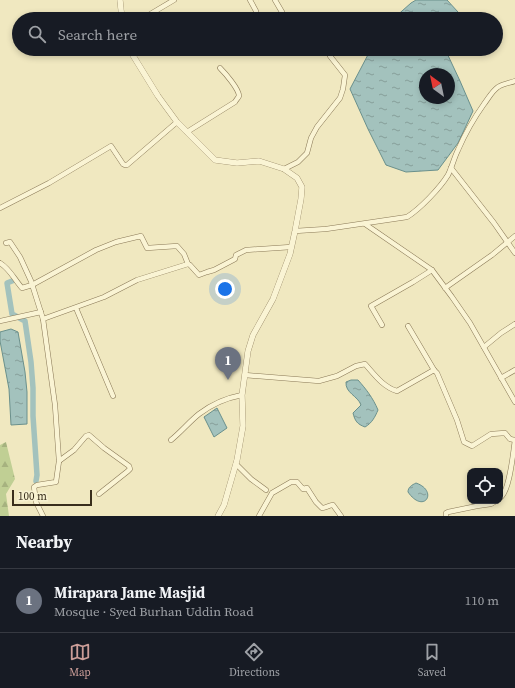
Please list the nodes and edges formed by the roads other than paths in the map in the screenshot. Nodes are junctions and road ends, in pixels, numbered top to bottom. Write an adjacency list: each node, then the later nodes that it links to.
1 (120, 0): 6 (street)
2 (174, 0): 7 (street)
3 (250, 0): 5 (street)
4 (275, 0): 8 (street)
5 (256, 11)
6 (121, 12)
7 (154, 12)
8 (282, 12)
9 (133, 56): 13 (street)
10 (330, 56): 16 (street)
11 (220, 68): 14 (street)
12 (515, 81): 15 (street)
13 (177, 122): 14 (street); 17 (street)
14 (187, 132): 16 (street)
15 (451, 168): 18 (street); 22 (street)
16 (284, 169): 19 (street)
17 (0, 208)
18 (365, 224): 19 (street); 27 (street)
19 (295, 231): 23 (street)
20 (515, 236): 22 (street)
21 (6, 243): 28 (street)
22 (508, 243): 24 (street); 29 (street)
23 (291, 247): 26 (street); 40 (street)
24 (515, 253)
25 (0, 262): 28 (street)
26 (188, 264): 28 (street); 30 (street)
27 (432, 270): 29 (street); 35 (street)
28 (32, 285): 31 (street)
29 (446, 288): 37 (street)
30 (76, 308): 32 (street); 43 (street)
31 (41, 312): 32 (street); 33 (street)
32 (43, 319): 47 (street)
33 (0, 321)
34 (515, 324): 37 (street)
35 (382, 325)
36 (408, 326): 38 (street)
37 (484, 347): 41 (street)
38 (434, 370): 40 (street); 46 (street)
39 (515, 370): 41 (street)
40 (245, 375): 42 (street)
41 (501, 378): 44 (street)
42 (242, 395): 45 (street); 48 (street)
43 (113, 396)
44 (515, 402)
45 (171, 440)
46 (515, 440): 51 (street)
47 (59, 461): 50 (street); 53 (street)
48 (236, 464): 49 (street); 54 (street)
49 (266, 490)
50 (99, 494)
51 (503, 496)
52 (491, 504): 57 (street)
53 (43, 516)
54 (218, 516)
55 (259, 516): 56 (street)
56 (341, 516)
57 (446, 516)

